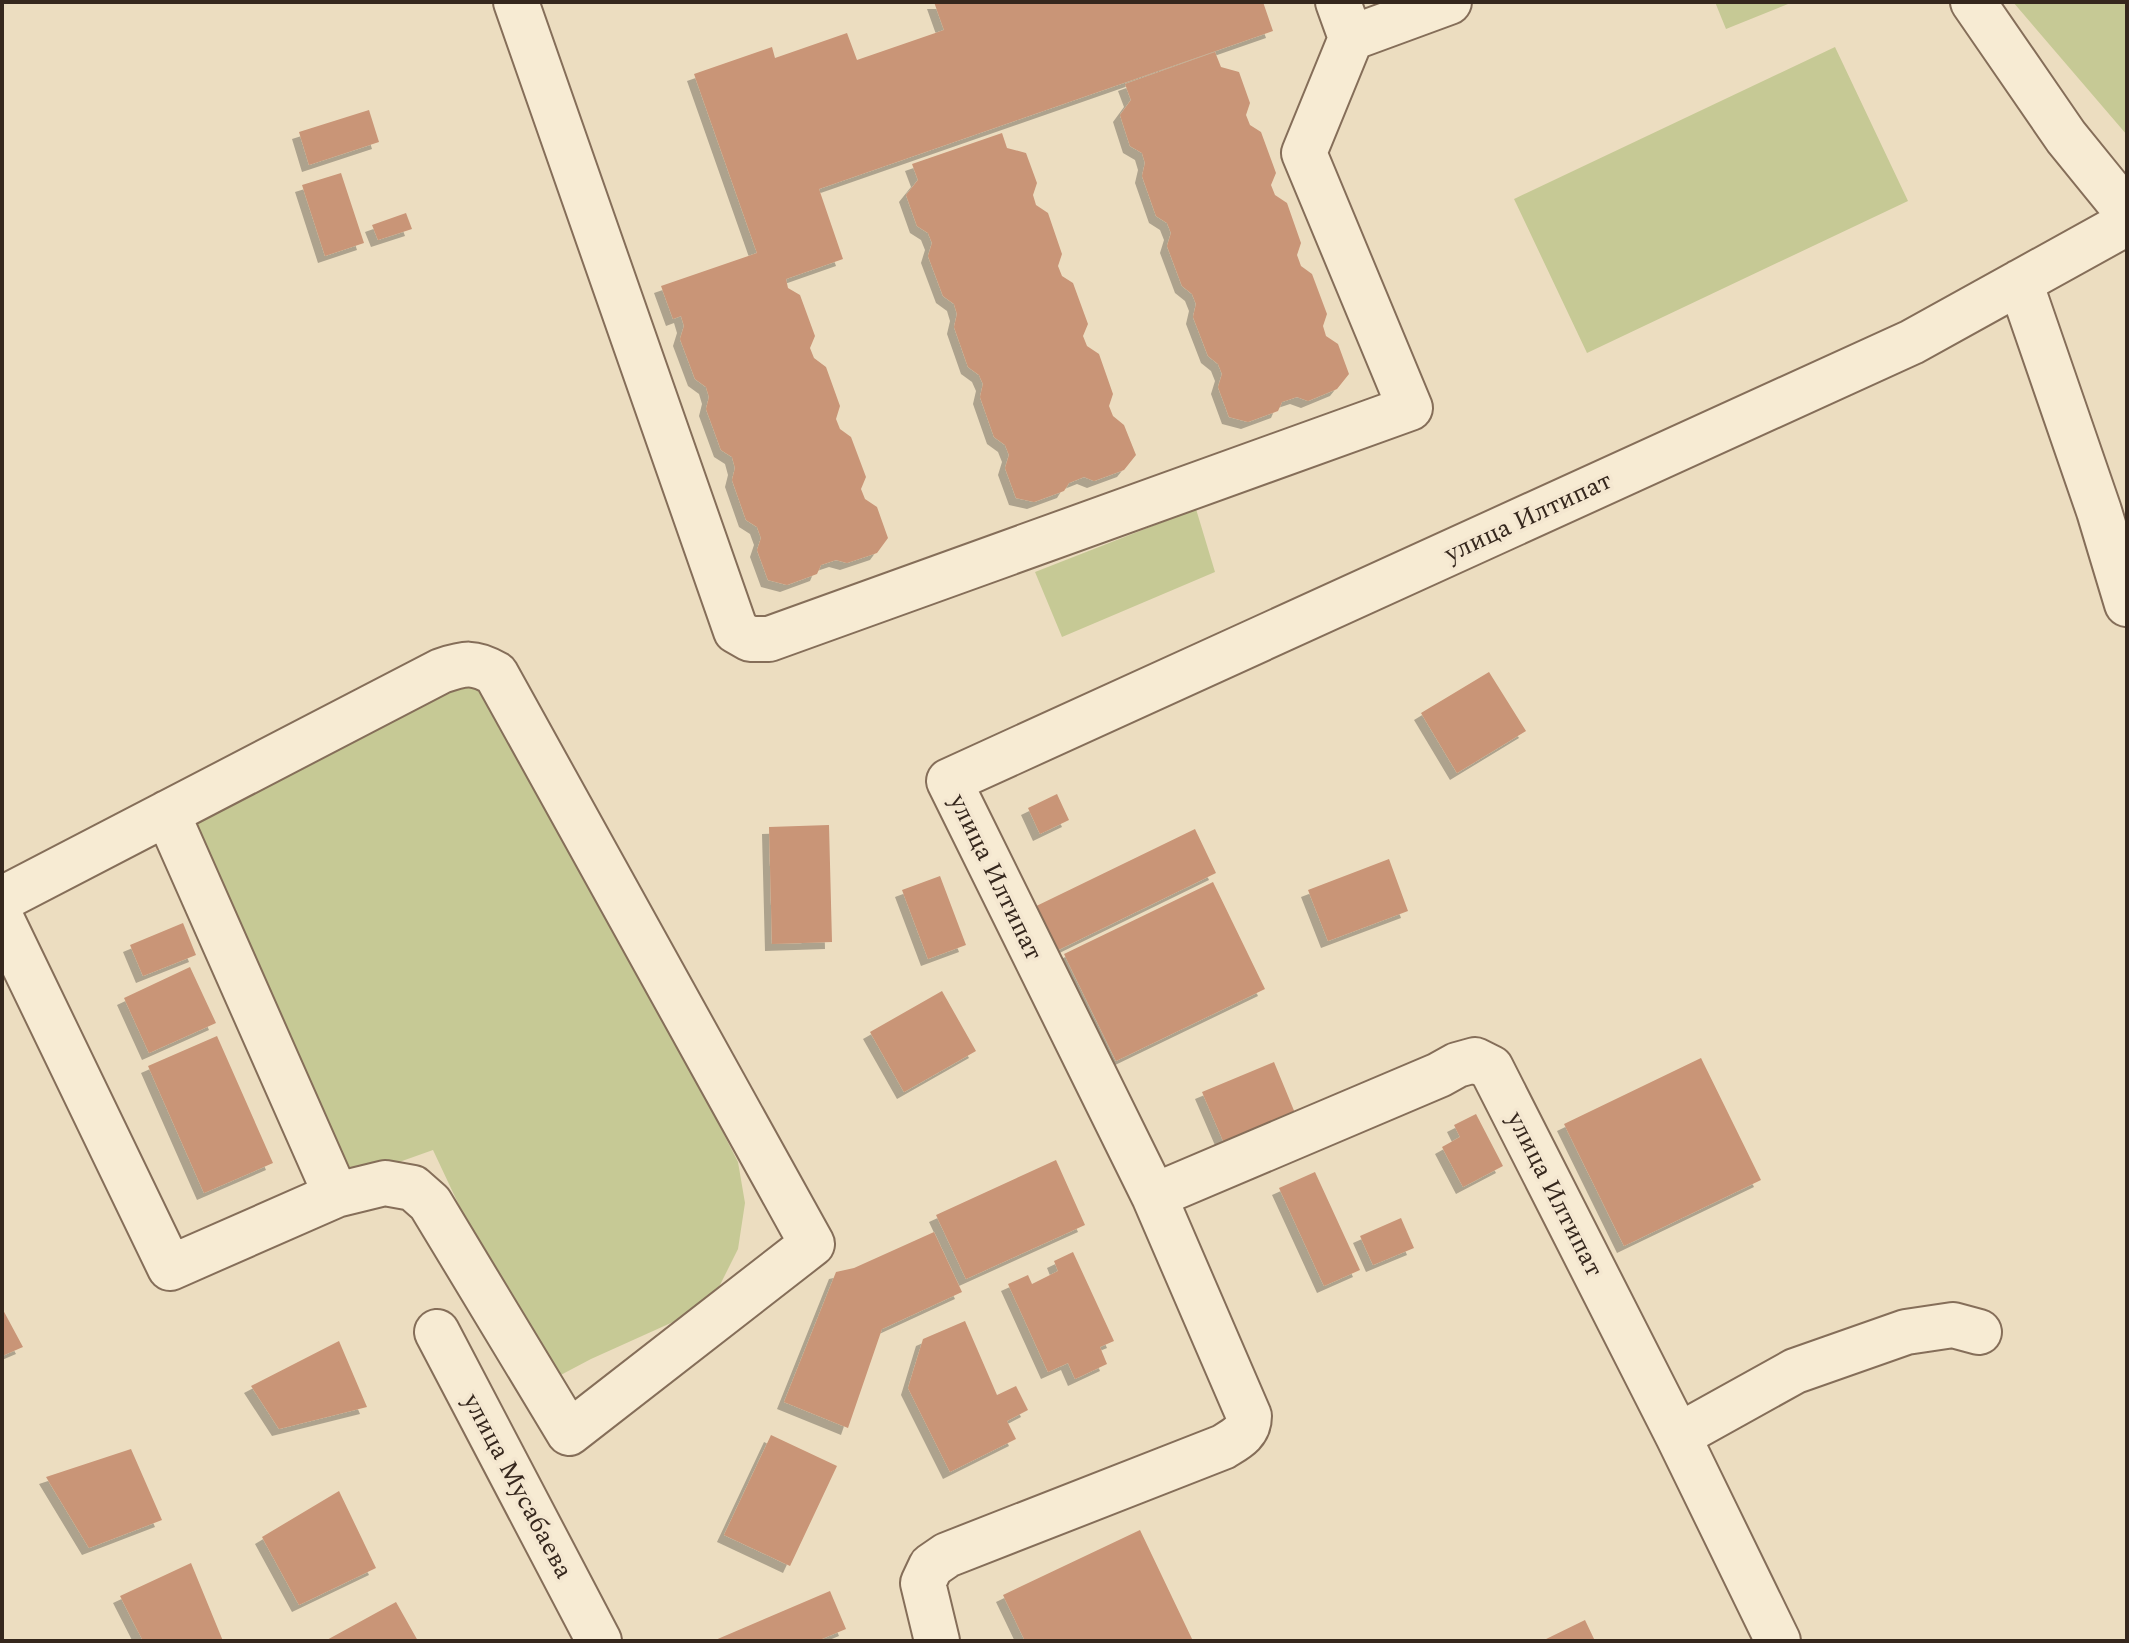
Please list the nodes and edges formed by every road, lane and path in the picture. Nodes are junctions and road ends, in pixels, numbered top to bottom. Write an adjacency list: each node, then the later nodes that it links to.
1 (516, 2): 4 (street)
2 (1449, 2): 4 (street)
3 (1973, 2): 5 (street)
4 (1344, 20)
5 (2127, 212)
6 (2127, 223): 7 (street, улица Илтипат)
7 (2020, 282): 8 (street); 13 (street, улица Илтипат)
8 (2127, 604)
9 (167, 813): 10 (street); 12 (street); 12 (street)
10 (2, 899)
11 (2, 920): 12 (street)
12 (336, 1195)
13 (1154, 1196): 16 (street, улица Илтипат); 18 (street)
14 (437, 1332): 17 (street, улица Мусабаева)
15 (1979, 1332): 16 (street)
16 (1678, 1436): 19 (street, улица Илтипат)
17 (599, 1641)
18 (937, 1641)
19 (1778, 1641)

